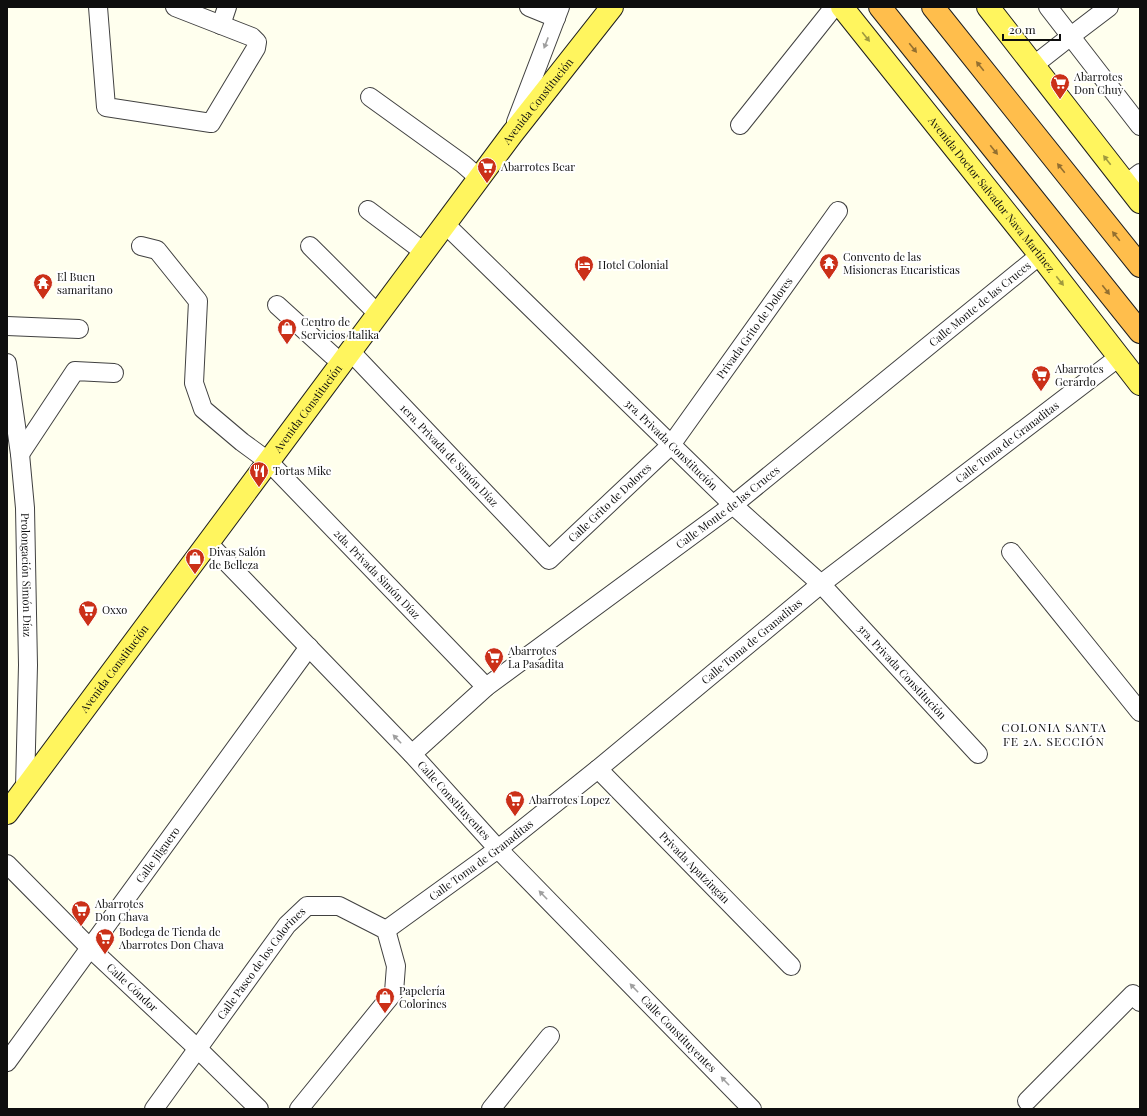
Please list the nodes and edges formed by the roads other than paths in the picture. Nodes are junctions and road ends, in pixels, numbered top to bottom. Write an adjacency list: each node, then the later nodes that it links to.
1 (98, 7): 14 (street)
2 (175, 7): 14 (street)
3 (227, 7): 14 (street)
4 (529, 7): 13 (street)
5 (612, 7): 20 (main road, Avenida Constitución)
6 (834, 7): 18 (street)
7 (842, 7): 30 (main road, Avenida Doctor Salvador Nava Martínez, one-way to 30)
8 (880, 7): 36 (highway, one-way to 36)
9 (933, 7): 31 (highway, one-way to 9)
10 (988, 7): 16 (main road)
11 (1048, 7): 15 (street)
12 (1109, 7): 15 (street)
13 (558, 12): 20 (street, one-way to 20)
14 (221, 25)
15 (1071, 36): 16 (street); 19 (street)
16 (1034, 65): 22 (main road, one-way to 16)
17 (370, 96): 21 (street)
18 (740, 125)
19 (1140, 126)
20 (512, 134): 21 (main road, Avenida Constitución)
21 (479, 178): 26 (main road, Avenida Constitución)
22 (1133, 179): 23 (main road)
23 (1140, 202)
24 (368, 210): 29 (street)
25 (838, 211): 42 (street, Privada Grito de Dolores)
26 (445, 224): 29 (main road, Avenida Constitución); 42 (street, 3ra. Privada Constitución)
27 (141, 246): 44 (street, 2da. Privada Simón Díaz)
28 (310, 246): 33 (street)
29 (424, 252): 33 (main road, Avenida Constitución)
30 (1040, 254): 38 (main road, Avenida Doctor Salvador Nava Martínez, one-way to 38); 45 (street, Calle Monte de las Cruces)
31 (1140, 266)
32 (277, 306): 37 (street, 1era. Privada de Simón Díaz)
33 (378, 314): 37 (main road, Avenida Constitución)
34 (7, 326): 35 (street)
35 (79, 330)
36 (1140, 332)
37 (346, 357): 44 (main road, Avenida Constitución); 48 (street, 1era. Privada de Simón Díaz)
38 (1119, 357): 41 (main road, Avenida Doctor Salvador Nava Martínez); 49 (street, Calle Toma de Granaditas)
39 (7, 363): 43 (street, Prolongación Simón Díaz)
40 (114, 373): 43 (street)
41 (1140, 384)
42 (671, 445): 45 (street, 3ra. Privada Constitución); 48 (street, Calle Grito de Dolores)
43 (20, 454): 56 (street, Prolongación Simón Díaz)
44 (268, 461): 46 (main road, Avenida Constitución); 51 (street, 2da. Privada Simón Díaz)
45 (733, 505): 49 (street, 3ra. Privada Constitución); 51 (street, Calle Monte de las Cruces)
46 (208, 543): 50 (street, Calle Constituyentes); 56 (main road, Avenida Constitución)
47 (1011, 552): 52 (street)
48 (549, 560)
49 (822, 584): 54 (street, 3ra. Privada Constitución); 55 (street, Calle Toma de Granaditas)
50 (309, 647): 53 (street, Calle Constituyentes, one-way to 50); 61 (street, Calle Jilguero)
51 (486, 687): 53 (street, Calle Monte de las Cruces)
52 (1140, 712)
53 (412, 754): 58 (street, Calle Constituyentes)
54 (978, 754)
55 (598, 769): 58 (street, Calle Toma de Granaditas); 62 (street, Privada Apatzingán)
56 (25, 788): 57 (main road, Avenida Constitución)
57 (7, 813)
58 (498, 849): 60 (street, Calle Toma de Granaditas); 72 (street, Calle Constituyentes, one-way to 58)
59 (7, 864): 61 (street, Calle Cóndor)
60 (386, 930): 65 (street, Calle Paseo de los Colorines); 70 (street)
61 (90, 948): 65 (street, Calle Cóndor); 66 (street, Calle Jilguero)
62 (791, 966)
63 (1136, 998): 67 (street)
64 (550, 1036): 71 (street)
65 (198, 1049): 68 (street, Calle Paseo de los Colorines); 69 (street, Calle Cóndor)
66 (7, 1062)
67 (1027, 1101)
68 (154, 1109)
69 (259, 1109)
70 (299, 1109)
71 (490, 1109)
72 (752, 1109)

